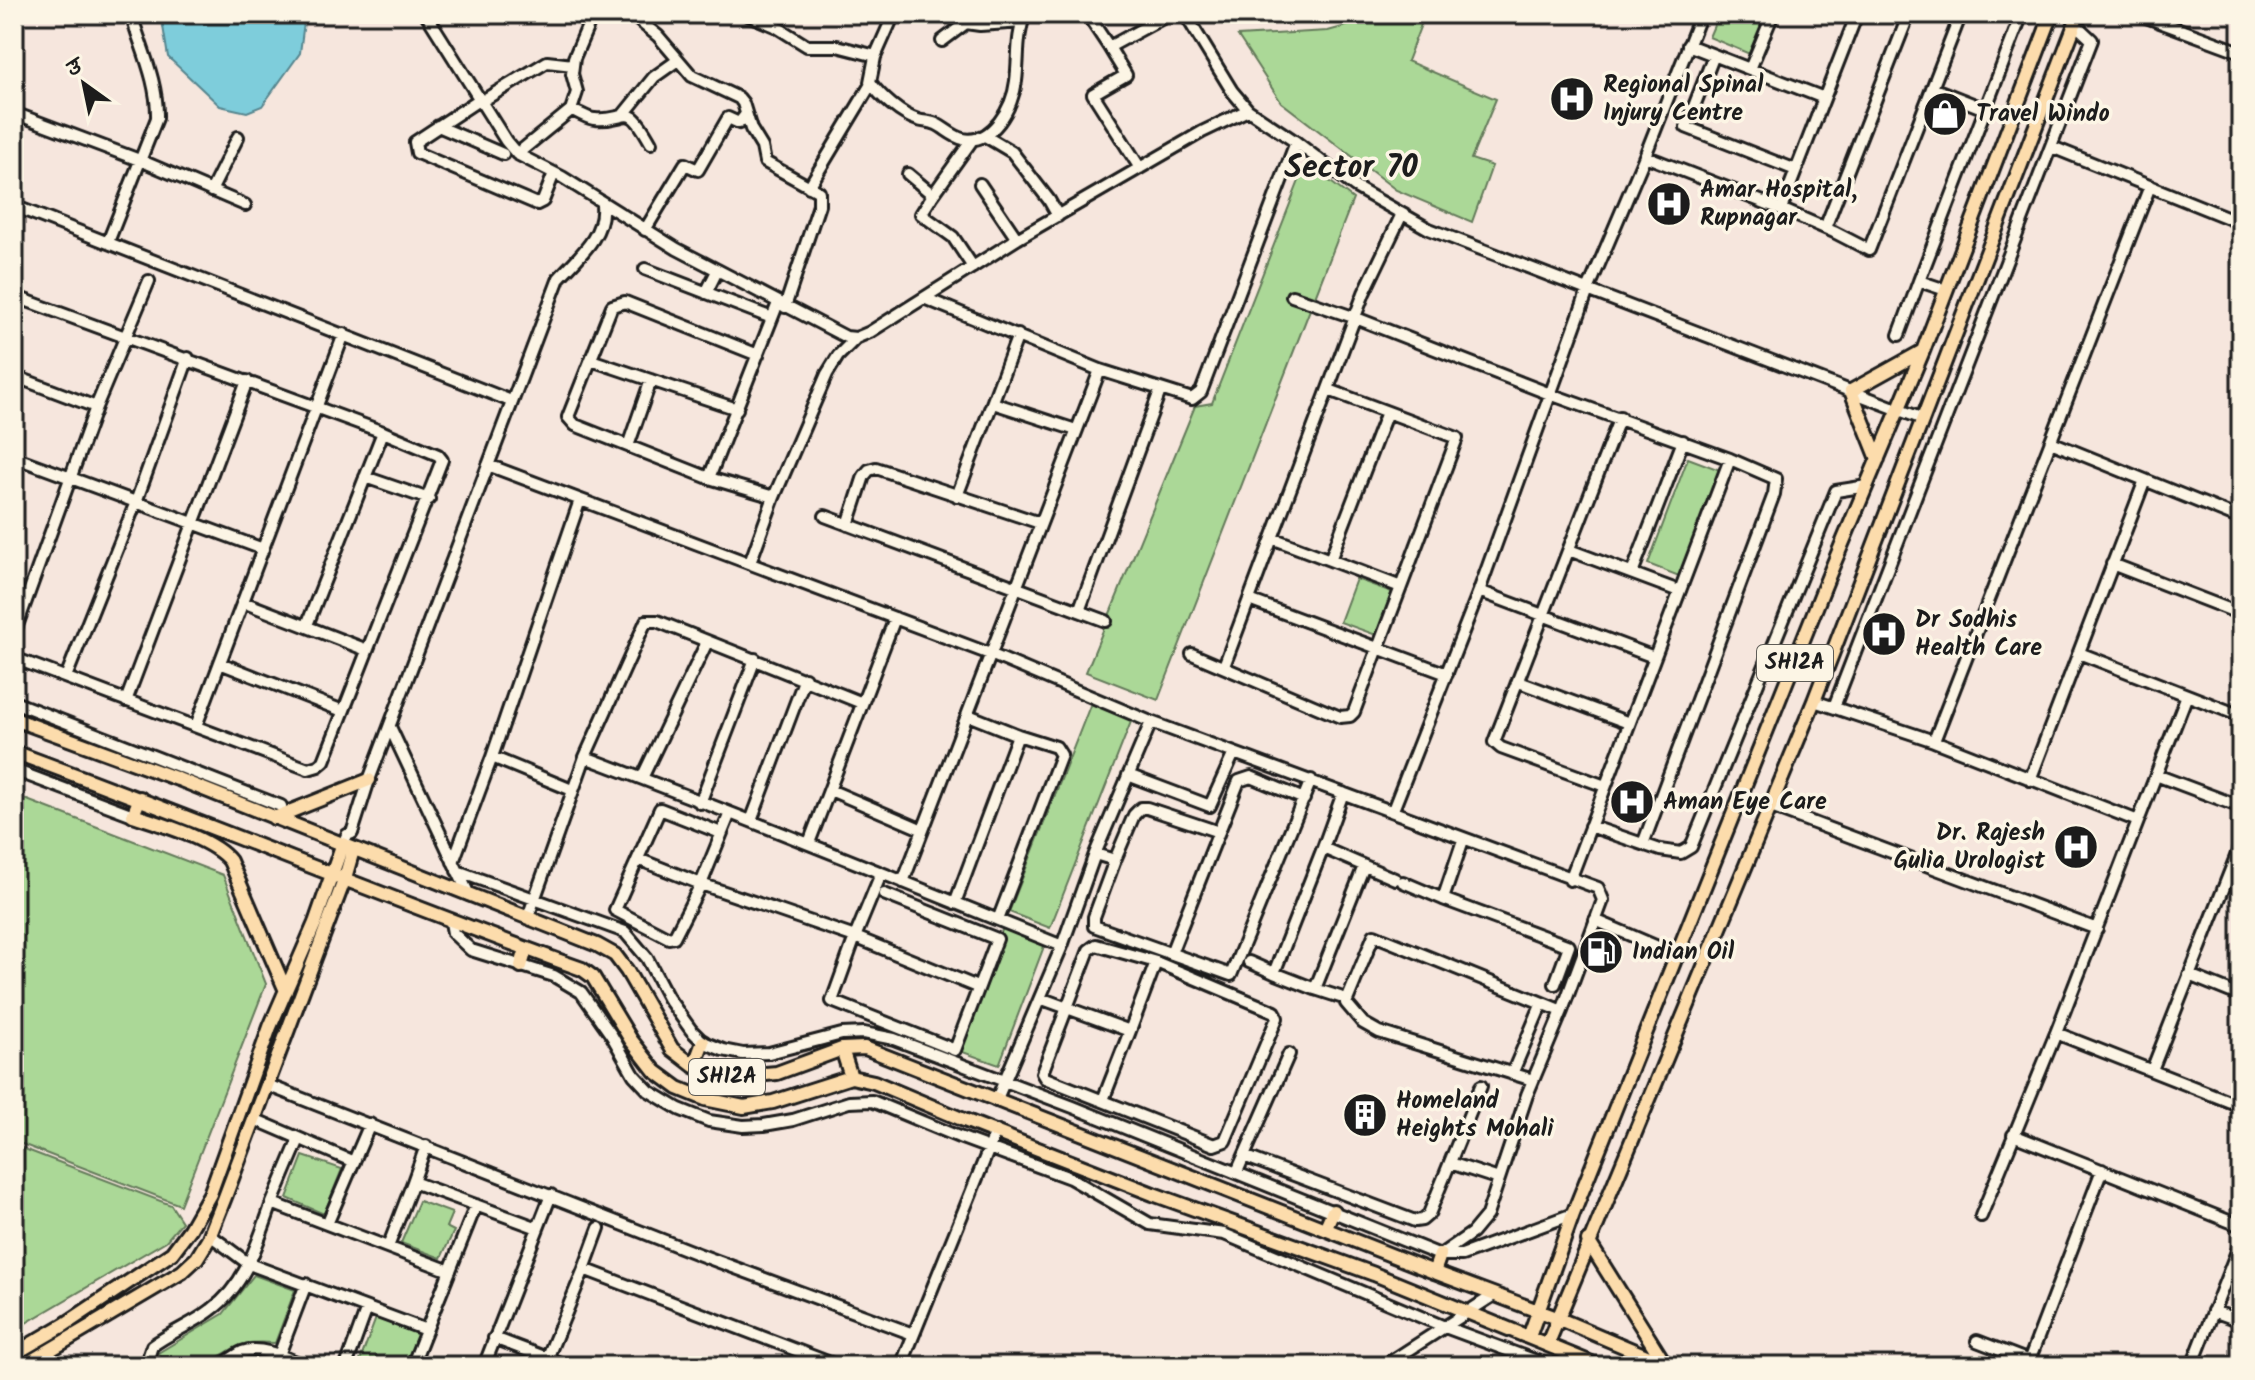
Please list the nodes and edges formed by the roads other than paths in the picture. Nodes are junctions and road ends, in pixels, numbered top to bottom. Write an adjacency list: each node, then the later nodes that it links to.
1 (131, 14): 49 (street)
2 (426, 14): 32 (street)
3 (593, 14): 27 (street)
4 (631, 14): 26 (street)
5 (746, 14): 25 (street)
6 (894, 14): 25 (street)
7 (1087, 14): 22 (street)
8 (1170, 14): 22 (street)
9 (1185, 14): 35 (street)
10 (1701, 14): 21 (street)
11 (1773, 14): 28 (street)
12 (1857, 14): 31 (street)
13 (1909, 14): 66 (street)
14 (1961, 14): 30 (street)
15 (2022, 14): 33 (street)
16 (2052, 14): 76 (main road, SH12A)
17 (2138, 14): 23 (street)
18 (1023, 18): 20 (street); 40 (street)
19 (2077, 19): 45 (street); 109 (main road, SH12A)
20 (942, 41)
21 (1688, 45): 24 (street); 48 (street)
22 (1109, 47): 50 (street)
23 (2241, 52)
24 (1714, 55): 28 (street); 51 (street)
25 (875, 57): 29 (street)
26 (678, 60): 37 (street); 38 (street)
27 (573, 65): 32 (street); 34 (street)
28 (1750, 69): 31 (street)
29 (871, 84): 42 (street); 56 (street)
30 (1932, 88): 33 (street); 66 (street)
31 (1824, 98): 51 (street)
32 (481, 100): 39 (street); 47 (street)
33 (1985, 109): 74 (street)
34 (571, 110): 37 (street); 47 (street)
35 (1248, 110): 43 (street); 50 (street)
36 (14, 113): 49 (street)
37 (624, 114): 44 (street)
38 (746, 114): 56 (street); 67 (street)
39 (438, 126): 46 (street); 52 (street)
40 (985, 136): 42 (street); 63 (street)
41 (238, 137): 57 (street)
42 (972, 140): 58 (street)
43 (1296, 142): 64 (street); 98 (street)
44 (651, 143)
45 (2052, 147): 55 (street); 175 (street)
46 (503, 154)
47 (517, 154): 52 (street)
48 (1645, 156): 62 (street); 75 (street)
49 (142, 161): 57 (street); 69 (street)
50 (1140, 168): 63 (street)
51 (1796, 170): 62 (street)
52 (554, 173): 60 (street)
53 (908, 174): 58 (street)
54 (980, 184): 68 (street)
55 (2150, 186): 65 (street); 113 (street)
56 (809, 187): 81 (street)
57 (211, 191): 59 (street)
58 (933, 195): 70 (street)
59 (245, 205)
60 (602, 205): 67 (street); 101 (street)
61 (14, 206): 69 (street)
62 (1781, 209): 66 (street)
63 (1058, 216): 68 (street)
64 (1401, 216): 75 (street); 83 (street)
65 (2241, 223)
66 (1825, 228)
67 (645, 230): 72 (street)
68 (1017, 239): 70 (street)
69 (108, 242): 84 (street)
70 (973, 267): 80 (street)
71 (645, 269): 77 (street)
72 (717, 271): 77 (street); 81 (street)
73 (149, 281): 87 (street)
74 (1919, 281): 76 (street); 86 (street)
75 (1588, 290): 99 (street); 100 (street)
76 (1946, 290): 89 (main road, SH12A)
77 (706, 293): 82 (street)
78 (14, 296): 87 (street)
79 (1292, 296): 83 (street)
80 (924, 298): 85 (street); 88 (street)
81 (782, 305): 82 (street); 88 (street)
82 (772, 318): 90 (street)
83 (1356, 318): 97 (street); 100 (street)
84 (344, 334): 101 (street); 104 (street)
85 (1018, 335): 93 (street); 102 (street)
86 (1899, 335)
87 (125, 337): 91 (street); 103 (street)
88 (856, 338): 125 (street)
89 (1923, 351): 99 (main road); 106 (main road, SH12A)
90 (758, 355): 92 (street); 105 (street)
91 (188, 358): 96 (street); 128 (street)
92 (591, 360): 95 (street); 114 (street)
93 (1100, 370): 98 (street); 110 (street)
94 (14, 376): 103 (street)
95 (651, 380): 105 (street); 114 (street)
96 (247, 381): 104 (street); 131 (street)
97 (1329, 390): 107 (street); 134 (street)
98 (1160, 391): 147 (street)
99 (1851, 391): 106 (street); 117 (main road)
100 (1550, 394): 108 (street); 143 (street)
101 (511, 401): 118 (street)
102 (993, 403): 110 (street); 124 (street)
103 (96, 407): 120 (street)
104 (317, 408): 111 (street); 135 (street)
105 (737, 409): 121 (street)
106 (1899, 410): 109 (street); 117 (main road, SH12A)
107 (1387, 412): 137 (street); 142 (street)
108 (1620, 417): 112 (street); 136 (street)
109 (1923, 419): 171 (main road, SH12A)
110 (1076, 430): 132 (street)
111 (383, 432): 119 (street); 126 (street)
112 (1683, 441): 116 (street); 140 (street)
113 (2051, 442): 122 (street); 185 (street)
114 (628, 446): 121 (street)
115 (14, 457): 120 (street)
116 (1730, 459): 144 (street); 221 (street)
117 (1878, 459): 123 (main road, SH12A)
118 (488, 465): 127 (street); 183 (street)
119 (365, 477): 126 (street); 152 (street)
120 (70, 478): 128 (street); 153 (street)
121 (709, 478): 125 (street)
122 (2145, 480): 130 (street); 139 (street)
123 (1867, 486): 221 (street); 249 (main road, SH12A)
124 (957, 496): 132 (street); 133 (street)
125 (774, 497): 138 (street)
126 (429, 499): 156 (street)
127 (580, 500): 138 (street); 189 (street)
128 (136, 502): 131 (street); 166 (street)
129 (825, 516): 133 (street)
130 (2240, 516)
131 (194, 523): 135 (street); 170 (street)
132 (1040, 523): 141 (street)
133 (848, 525): 141 (street)
134 (1272, 538): 137 (street); 145 (street)
135 (263, 549): 146 (street)
136 (1569, 550): 140 (street); 149 (street)
137 (1330, 560): 142 (street)
138 (750, 563): 150 (street)
139 (2112, 564): 148 (street); 157 (street)
140 (1632, 573): 144 (street)
141 (1016, 587): 147 (street); 158 (street)
142 (1401, 587): 155 (street)
143 (1479, 591): 149 (street); 165 (street)
144 (1679, 591): 160 (street)
145 (1249, 600): 155 (street); 164 (street)
146 (243, 602): 152 (street); 163 (street)
147 (1079, 611): 151 (street)
148 (2241, 614)
149 (1544, 616): 160 (street); 168 (street)
150 (895, 618): 158 (street); 173 (street)
151 (1106, 621)
152 (307, 625): 156 (street)
153 (14, 634)
154 (707, 642): 162 (street); 190 (street); 195 (street)
155 (1377, 648): 164 (street); 165 (street)
156 (367, 650): 176 (street)
157 (2079, 653): 169 (street); 198 (street)
158 (990, 654): 177 (street); 180 (street)
159 (1192, 654): 164 (street)
160 (1654, 657): 181 (street)
161 (14, 658): 166 (street)
162 (755, 659): 167 (street); 205 (street)
163 (220, 663): 176 (street); 182 (street)
164 (1224, 666)
165 (1447, 674): 209 (street)
166 (66, 677): 170 (street)
167 (805, 678): 173 (street); 213 (street)
168 (1519, 682): 181 (street); 199 (street)
169 (2187, 695): 178 (street); 194 (street)
170 (126, 701): 182 (street)
171 (1814, 701): 175 (street); 207 (main road, SH12A)
172 (14, 702): 188 (street)
173 (862, 703): 201 (street)
174 (2241, 703): 178 (street)
175 (1834, 707): 185 (street)
176 (343, 711): 182 (street)
177 (968, 715): 184 (street); 216 (street)
178 (2239, 715)
179 (14, 719): 191 (main road, SH12A)
180 (1151, 722): 187 (street); 193 (street)
181 (1629, 723): 199 (street)
182 (196, 726)
183 (390, 727): 196 (street); 228 (street)
184 (1018, 735): 239 (street); 241 (street)
185 (1934, 741): 198 (street)
186 (14, 752): 203 (main road, SH12A)
187 (1234, 753): 193 (street); 197 (street)
188 (155, 756): 191 (main road); 206 (street)
189 (492, 757): 200 (street); 228 (street)
190 (585, 757): 195 (street); 200 (street)
191 (150, 769): 212 (main road, SH12A)
192 (14, 770): 211 (street)
193 (1128, 775): 225 (street)
194 (2156, 775): 208 (street); 214 (street)
195 (642, 778): 205 (street)
196 (369, 780): 212 (main road); 223 (street)
197 (1311, 780): 202 (street); 204 (street)
198 (2030, 780): 214 (street)
199 (1605, 786): 215 (street)
200 (572, 790): 237 (street)
201 (830, 790): 216 (street); 220 (street)
202 (1343, 793): 209 (street); 224 (street)
203 (140, 798): 211 (main road); 231 (main road, SH12A)
204 (1304, 799): 217 (street); 248 (street)
205 (700, 803): 210 (street)
206 (281, 806)
207 (1771, 807): 244 (street); 309 (main road, SH12A)
208 (2241, 807)
209 (1393, 810): 219 (street)
210 (730, 813): 213 (street); 218 (street)
211 (133, 815): 258 (main road)
212 (274, 818): 223 (main road, SH12A)
213 (751, 821): 220 (street)
214 (2138, 821): 244 (street)
215 (1590, 826): 221 (street); 232 (street)
216 (923, 830): 233 (street)
217 (1219, 832): 227 (street); 248 (street)
218 (721, 833): 226 (street); 234 (street)
219 (1463, 840): 232 (street); 238 (street)
220 (809, 843): 230 (street)
221 (1643, 844)
222 (2241, 844): 254 (street)
223 (348, 848): 231 (main road); 236 (main road, SH12A)
224 (1323, 848): 229 (street); 253 (street)
225 (1095, 854): 227 (street); 246 (street)
226 (638, 859): 234 (street); 234 (street)
227 (1115, 860): 248 (street)
228 (455, 866): 236 (street); 237 (street)
229 (1364, 866): 238 (street); 257 (street)
230 (881, 874): 233 (street); 245 (street)
231 (339, 876): 243 (main road, SH12A); 258 (main road); 276 (main road)
232 (1570, 880): 242 (street)
233 (903, 882): 239 (street)
234 (701, 884): 245 (street)
235 (884, 894): 256 (street)
236 (469, 896): 240 (main road, SH12A)
237 (535, 898): 240 (street); 267 (street)
238 (1443, 899): 255 (street)
239 (955, 903): 241 (street)
240 (528, 917): 270 (main road, SH12A)
241 (998, 920): 246 (street)
242 (1595, 920): 249 (street); 264 (street)
243 (451, 922): 247 (main road, SH12A); 252 (street)
244 (2097, 929): 266 (street)
245 (855, 937): 256 (street); 256 (street)
246 (1062, 946): 261 (street)
247 (526, 949): 252 (main road); 273 (main road, SH12A)
248 (1171, 953)
249 (1679, 956): 301 (main road, SH12A)
250 (1156, 962): 263 (street); 265 (street); 278 (street)
251 (1249, 962): 253 (street)
252 (521, 966): 287 (street)
253 (1274, 973): 257 (street)
254 (2189, 975): 259 (street); 271 (street)
255 (1555, 984)
256 (977, 987)
257 (1315, 989): 260 (street)
258 (286, 991): 332 (main road)
259 (2241, 996)
260 (1340, 997)
261 (1040, 998): 263 (street); 275 (street)
262 (1546, 1004): 264 (street); 272 (street); 272 (street)
263 (1066, 1009): 265 (street); 278 (street)
264 (1562, 1011): 274 (street)
265 (1130, 1031): 278 (street)
266 (2056, 1033): 271 (street); 284 (street)
267 (703, 1042): 270 (main road); 275 (street)
268 (842, 1049): 270 (main road, SH12A); 273 (main road); 279 (main road, SH12A)
269 (1289, 1054): 288 (street)
270 (694, 1066)
271 (2152, 1070): 280 (street)
272 (1516, 1075): 274 (street)
273 (851, 1077): 283 (main road)
274 (1533, 1080): 295 (street)
275 (1003, 1081): 279 (street); 293 (street)
276 (267, 1085): 281 (main road); 282 (street)
277 (1481, 1086): 291 (street)
278 (1103, 1100)
279 (996, 1101): 307 (main road, SH12A)
280 (2241, 1106)
281 (254, 1119): 285 (street); 308 (main road)
282 (370, 1124): 286 (street); 290 (street)
283 (996, 1131): 287 (street); 321 (main road)
284 (2013, 1135): 292 (street); 302 (street)
285 (299, 1139): 290 (street); 298 (street)
286 (426, 1146): 296 (street); 297 (street)
287 (989, 1148): 325 (street); 327 (street)
288 (1244, 1156): 289 (street); 293 (street)
289 (1259, 1161): 291 (street); 294 (street)
290 (354, 1162): 303 (street)
291 (1450, 1163): 295 (street)
292 (2102, 1170): 304 (street); 334 (street)
293 (1237, 1172): 294 (street)
294 (1252, 1179): 300 (street)
295 (1499, 1179): 312 (street)
296 (413, 1182): 299 (street); 311 (street)
297 (551, 1195): 305 (street); 327 (street)
298 (272, 1203): 303 (street); 313 (street)
299 (476, 1205): 305 (street); 315 (street)
300 (1333, 1211): 307 (main road); 312 (street)
301 (1573, 1214): 312 (street); 322 (main road, SH12A)
302 (1981, 1216)
303 (327, 1224): 311 (street)
304 (2241, 1226)
305 (538, 1228): 329 (street)
306 (599, 1228): 314 (street)
307 (1325, 1229): 316 (main road, SH12A)
308 (210, 1235): 313 (street); 338 (main road)
309 (1588, 1241): 323 (main road, SH12A); 337 (main road)
310 (2241, 1241): 320 (street)
311 (388, 1247): 315 (street)
312 (1440, 1255): 316 (main road)
313 (249, 1264): 317 (street); 339 (street)
314 (584, 1269): 335 (street); 336 (street)
315 (450, 1271): 326 (street)
316 (1434, 1272): 318 (main road, SH12A)
317 (306, 1284): 319 (street); 333 (street)
318 (1494, 1295): 321 (street); 322 (main road, SH12A)
319 (367, 1308): 326 (street); 342 (street)
320 (2213, 1311): 324 (street); 351 (street)
321 (1469, 1312): 325 (street); 328 (main road)
322 (1538, 1312): 323 (main road, SH12A); 328 (main road, SH12A)
323 (1557, 1318): 331 (main road, SH12A); 337 (main road)
324 (2241, 1321)
325 (1445, 1327): 347 (street); 348 (street)
326 (426, 1330): 343 (street)
327 (913, 1334): 346 (street)
328 (1529, 1337): 331 (main road)
329 (494, 1338): 335 (street); 344 (street)
330 (1977, 1341): 334 (street)
331 (1548, 1343): 349 (main road)
332 (14, 1354)
333 (279, 1355): 340 (street); 341 (street)
334 (2029, 1361): 350 (street)
335 (546, 1362): 345 (street)
336 (832, 1365)
337 (1667, 1365)
338 (23, 1366)
339 (155, 1366)
340 (220, 1366)
341 (306, 1366)
342 (346, 1366)
343 (412, 1366)
344 (484, 1366)
345 (568, 1366)
346 (901, 1366)
347 (1384, 1366)
348 (1550, 1366)
349 (1599, 1366)
350 (2042, 1366)
351 (2192, 1366)

